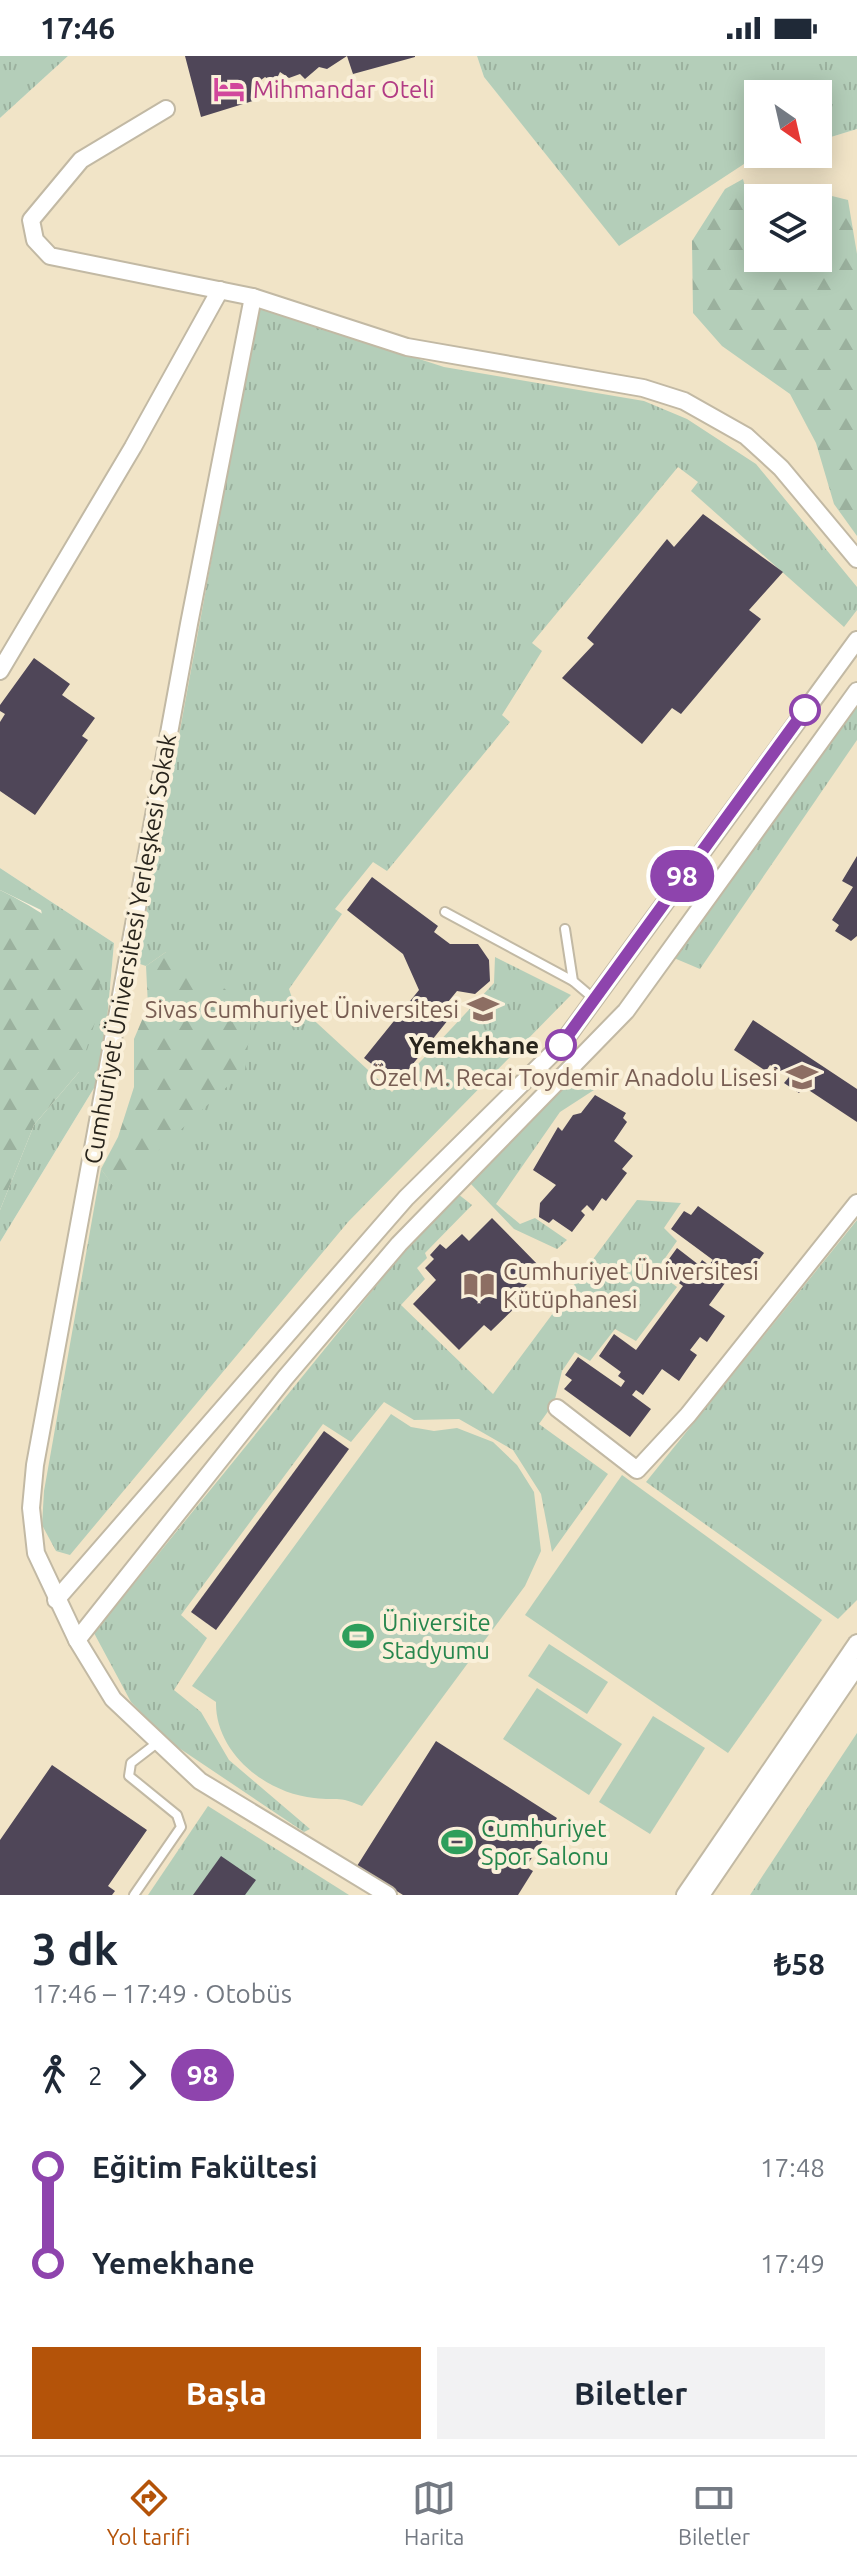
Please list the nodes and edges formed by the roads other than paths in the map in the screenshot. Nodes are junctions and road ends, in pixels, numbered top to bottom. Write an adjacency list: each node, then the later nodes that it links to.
1 (166, 109): 2 (street)
2 (220, 290): 3 (street); 6 (street)
3 (253, 297): 4 (street); 14 (street, Cumhuriyet Üniversitesi Yerleşkesi Sokak)
4 (857, 559)
5 (857, 640): 11 (street)
6 (0, 671)
7 (857, 691): 15 (street)
8 (445, 912): 10 (lane)
9 (565, 929): 10 (lane)
10 (573, 981): 11 (lane)
11 (593, 998): 14 (street)
12 (857, 1203): 13 (street)
13 (557, 1408)
14 (56, 1600): 15 (street, Cumhuriyet Üniversitesi Yerleşkesi Sokak)
15 (77, 1640): 18 (street, Cumhuriyet Üniversitesi Yerleşkesi Sokak)
16 (857, 1643): 21 (street)
17 (857, 1666): 22 (street)
18 (157, 1743): 19 (lane); 20 (street, Cumhuriyet Üniversitesi Yerleşkesi Sokak)
19 (134, 1895)
20 (388, 1895)
21 (685, 1895)
22 (701, 1895)

